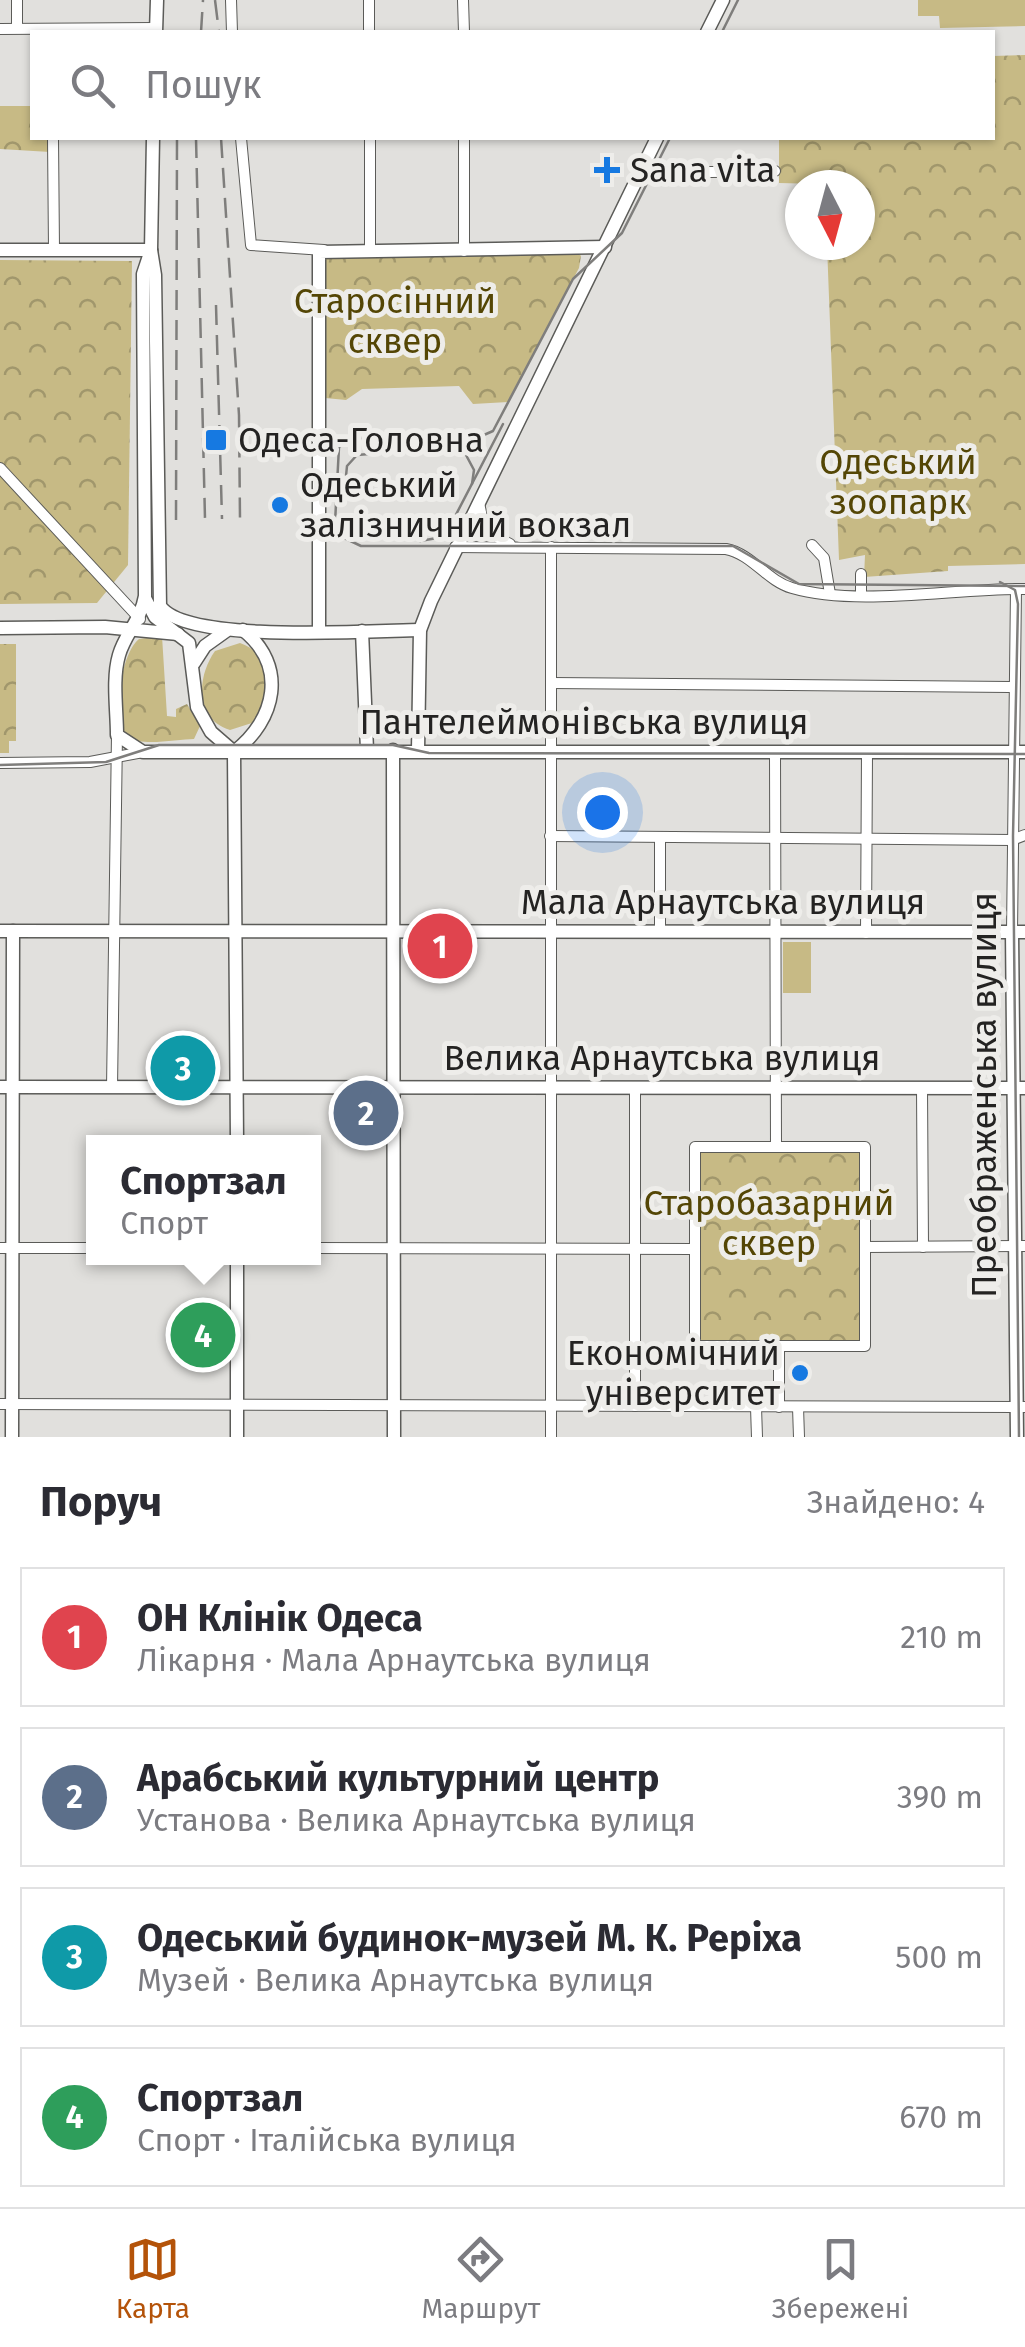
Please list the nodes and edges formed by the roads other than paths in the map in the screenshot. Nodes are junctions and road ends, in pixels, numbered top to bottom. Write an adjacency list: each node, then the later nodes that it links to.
1 (17, 0): 8 (street)
2 (158, 0): 9 (main road)
3 (231, 0): 10 (street)
4 (369, 0): 11 (street)
5 (463, 0): 12 (street)
6 (723, 0): 13 (main road)
7 (0, 28): 8 (street)
8 (17, 28): 9 (street)
9 (156, 30)
10 (232, 30)
11 (369, 30)
12 (464, 30)
13 (708, 30)
14 (53, 140): 24 (street)
15 (153, 140): 25 (main road)
16 (241, 140): 26 (street)
17 (370, 140): 27 (street)
18 (464, 140): 28 (street)
19 (656, 140): 21 (main road)
20 (775, 171): 21 (street)
21 (640, 173): 22 (main road)
22 (605, 247): 28 (main road); 30 (main road)
23 (0, 250): 24 (main road)
24 (54, 250): 25 (main road)
25 (151, 250): 40 (main road)
26 (325, 250): 27 (main road); 48 (main road)
27 (370, 251): 28 (main road)
28 (464, 252)
29 (0, 468): 40 (street)
30 (479, 499): 32 (main road); 33 (street)
31 (812, 545): 37 (street)
32 (454, 547): 33 (street); 45 (main road)
33 (516, 547): 34 (street)
34 (551, 547): 37 (street); 52 (street)
35 (861, 574): 38 (street)
36 (1020, 589): 38 (street); 39 (street, Преображенська вулиця)
37 (830, 592): 38 (street)
38 (861, 592)
39 (1016, 607): 53 (street, Преображенська вулиця); 61 (street, Преображенська вулиця)
40 (143, 611): 42 (main road); 46 (main road); 49 (main road); 49 (main road); 50 (main road)
41 (0, 620): 42 (main road)
42 (102, 623): 43 (main road); 50 (main road)
43 (0, 628)
44 (244, 630): 46 (main road); 48 (main road); 59 (main road)
45 (420, 630): 47 (main road); 57 (main road)
46 (226, 631): 51 (main road)
47 (362, 631): 48 (main road); 55 (main road)
48 (319, 632)
49 (180, 634): 51 (main road)
50 (118, 658): 54 (main road)
51 (194, 664): 59 (main road)
52 (551, 683): 53 (street); 60 (street)
53 (1010, 687): 61 (street, Преображенська вулиця)
54 (117, 735): 58 (main road); 64 (street)
55 (367, 750): 56 (main road, Пантелеймонівська вулиця); 59 (main road, Пантелеймонівська вулиця)
56 (393, 750): 57 (main road, Пантелеймонівська вулиця); 74 (main road)
57 (418, 750): 60 (main road, Пантелеймонівська вулиця)
58 (143, 752): 59 (main road, Пантелеймонівська вулиця); 64 (street, Пантелеймонівська вулиця)
59 (234, 752): 73 (main road)
60 (550, 752): 62 (main road, Пантелеймонівська вулиця); 67 (street)
61 (1020, 752): 63 (main road, Пантелеймонівська вулиця); 71 (street, Преображенська вулиця)
62 (775, 753): 63 (main road, Пантелеймонівська вулиця); 69 (street)
63 (867, 754): 70 (street)
64 (115, 756): 65 (street, Пантелеймонівська вулиця); 72 (street)
65 (0, 763)
66 (1025, 835): 71 (street)
67 (550, 836): 68 (street); 76 (street)
68 (660, 836): 69 (street); 77 (street)
69 (774, 837): 70 (street); 79 (street)
70 (867, 838): 71 (street); 80 (street)
71 (1012, 840): 78 (street, Преображенська вулиця)
72 (114, 930): 73 (main road, Мала Арнаутська вулиця); 75 (main road, Мала Арнаутська вулиця); 84 (street)
73 (236, 930): 74 (main road, Мала Арнаутська вулиця); 82 (main road)
74 (396, 930): 76 (main road, Мала Арнаутська вулиця); 85 (main road)
75 (6, 931): 81 (main road)
76 (550, 932): 77 (main road, Мала Арнаутська вулиця); 86 (street)
77 (660, 932): 79 (main road, Мала Арнаутська вулиця)
78 (1019, 932): 80 (main road, Мала Арнаутська вулиця); 89 (main road, Преображенська вулиця)
79 (774, 933): 80 (main road, Мала Арнаутська вулиця); 87 (street)
80 (866, 933)
81 (6, 1087): 84 (main road, Велика Арнаутська вулиця); 96 (main road)
82 (237, 1087): 84 (main road, Велика Арнаутська вулиця); 85 (main road, Велика Арнаутська вулиця); 90 (main road)
83 (635, 1087): 86 (main road, Велика Арнаутська вулиця); 87 (main road, Велика Арнаутська вулиця); 100 (street)
84 (112, 1088)
85 (394, 1088): 86 (main road, Велика Арнаутська вулиця); 99 (main road)
86 (550, 1088): 92 (street)
87 (775, 1088): 88 (main road, Велика Арнаутська вулиця); 91 (street)
88 (922, 1088): 89 (main road, Велика Арнаутська вулиця); 95 (street)
89 (1019, 1088): 93 (main road, Преображенська вулиця)
90 (237, 1135)
91 (776, 1147): 94 (street); 101 (street)
92 (550, 1246): 99 (street); 100 (street); 107 (street)
93 (1020, 1246): 95 (street); 112 (main road, Преображенська вулиця)
94 (864, 1247): 95 (street); 103 (street)
95 (923, 1247)
96 (6, 1248): 97 (street); 104 (main road)
97 (86, 1248)
98 (321, 1248): 99 (street)
99 (394, 1248): 106 (main road)
100 (636, 1248): 101 (street); 108 (street)
101 (695, 1250): 103 (street)
102 (237, 1265): 105 (main road)
103 (779, 1346): 110 (street)
104 (6, 1404): 105 (street); 113 (main road)
105 (237, 1404): 106 (street); 114 (main road)
106 (394, 1405): 107 (street); 115 (main road)
107 (551, 1405): 108 (street); 116 (street)
108 (635, 1406): 109 (street)
109 (756, 1407): 110 (street); 117 (street)
110 (778, 1407): 111 (street)
111 (798, 1407): 112 (street); 118 (street)
112 (1021, 1407): 119 (main road, Преображенська вулиця)
113 (12, 1437)
114 (237, 1437)
115 (394, 1437)
116 (551, 1437)
117 (757, 1437)
118 (799, 1437)
119 (1017, 1437)

